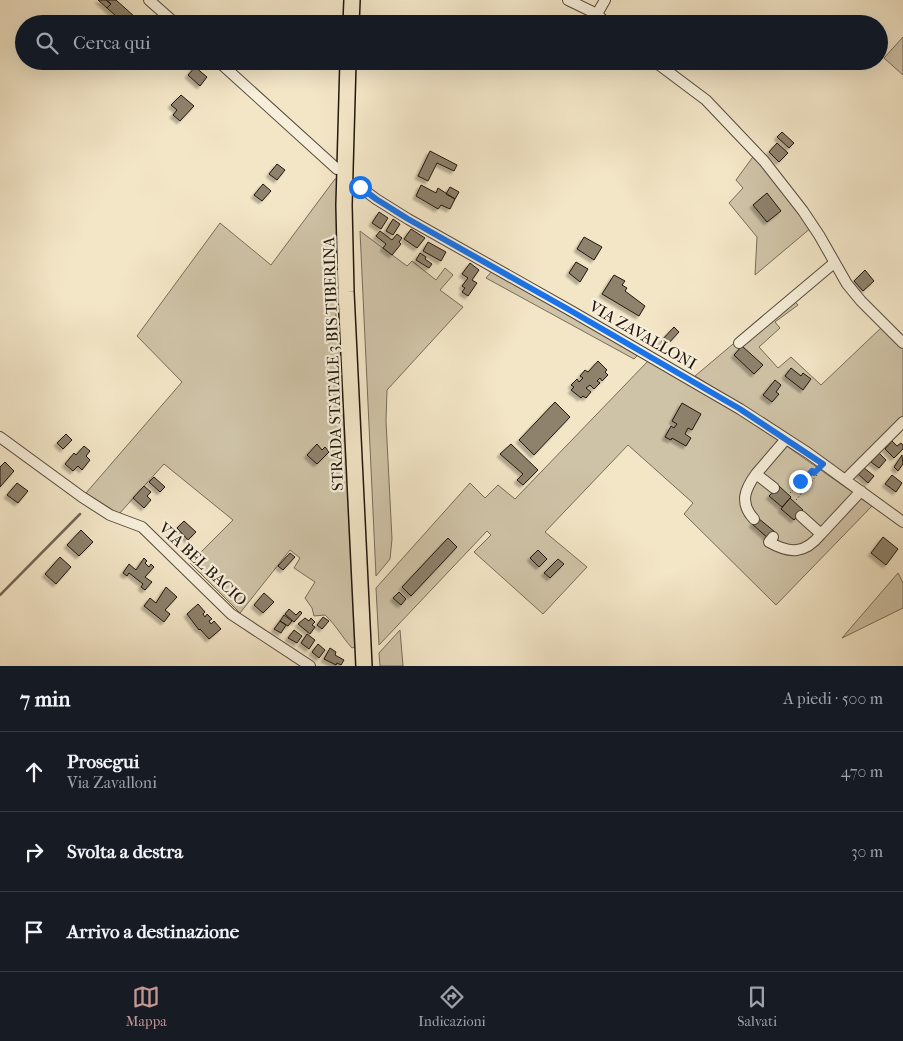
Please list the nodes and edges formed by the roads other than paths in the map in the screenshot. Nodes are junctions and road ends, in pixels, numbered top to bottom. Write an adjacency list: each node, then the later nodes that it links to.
1 (149, 0): 7 (street)
2 (352, 0): 8 (highway)
3 (361, 0): 9 (highway)
4 (568, 0): 6 (street)
5 (605, 0): 6 (street)
6 (597, 14)
7 (166, 15)
8 (351, 15)
9 (360, 15)
10 (228, 70): 14 (street)
11 (348, 70): 31 (highway, STRADA STATALE 3 BIS TIBERINA)
12 (357, 70): 31 (highway, STRADA STATALE 3 BIS TIBERINA)
13 (666, 70): 16 (street)
14 (337, 169)
15 (360, 187): 21 (street, VIA ZAVALLONI)
16 (834, 263): 17 (street); 18 (street)
17 (738, 343)
18 (903, 343)
19 (903, 422): 23 (street)
20 (0, 437): 32 (street, VIA BEL BACIO)
21 (786, 439): 22 (street); 23 (street, VIA ZAVALLONI)
22 (756, 474): 24 (street); 27 (street)
23 (845, 480): 25 (street, VIA ZAVALLONI)
24 (774, 488)
25 (861, 492): 28 (street, VIA ZAVALLONI); 29 (street)
26 (801, 516): 29 (street)
27 (754, 518)
28 (903, 522)
29 (821, 534): 30 (street)
30 (773, 537)
31 (363, 559): 33 (highway, STRADA STATALE 3 BIS TIBERINA); 34 (highway, STRADA STATALE 3 BIS TIBERINA)
32 (310, 666)
33 (364, 666)
34 (373, 666)

